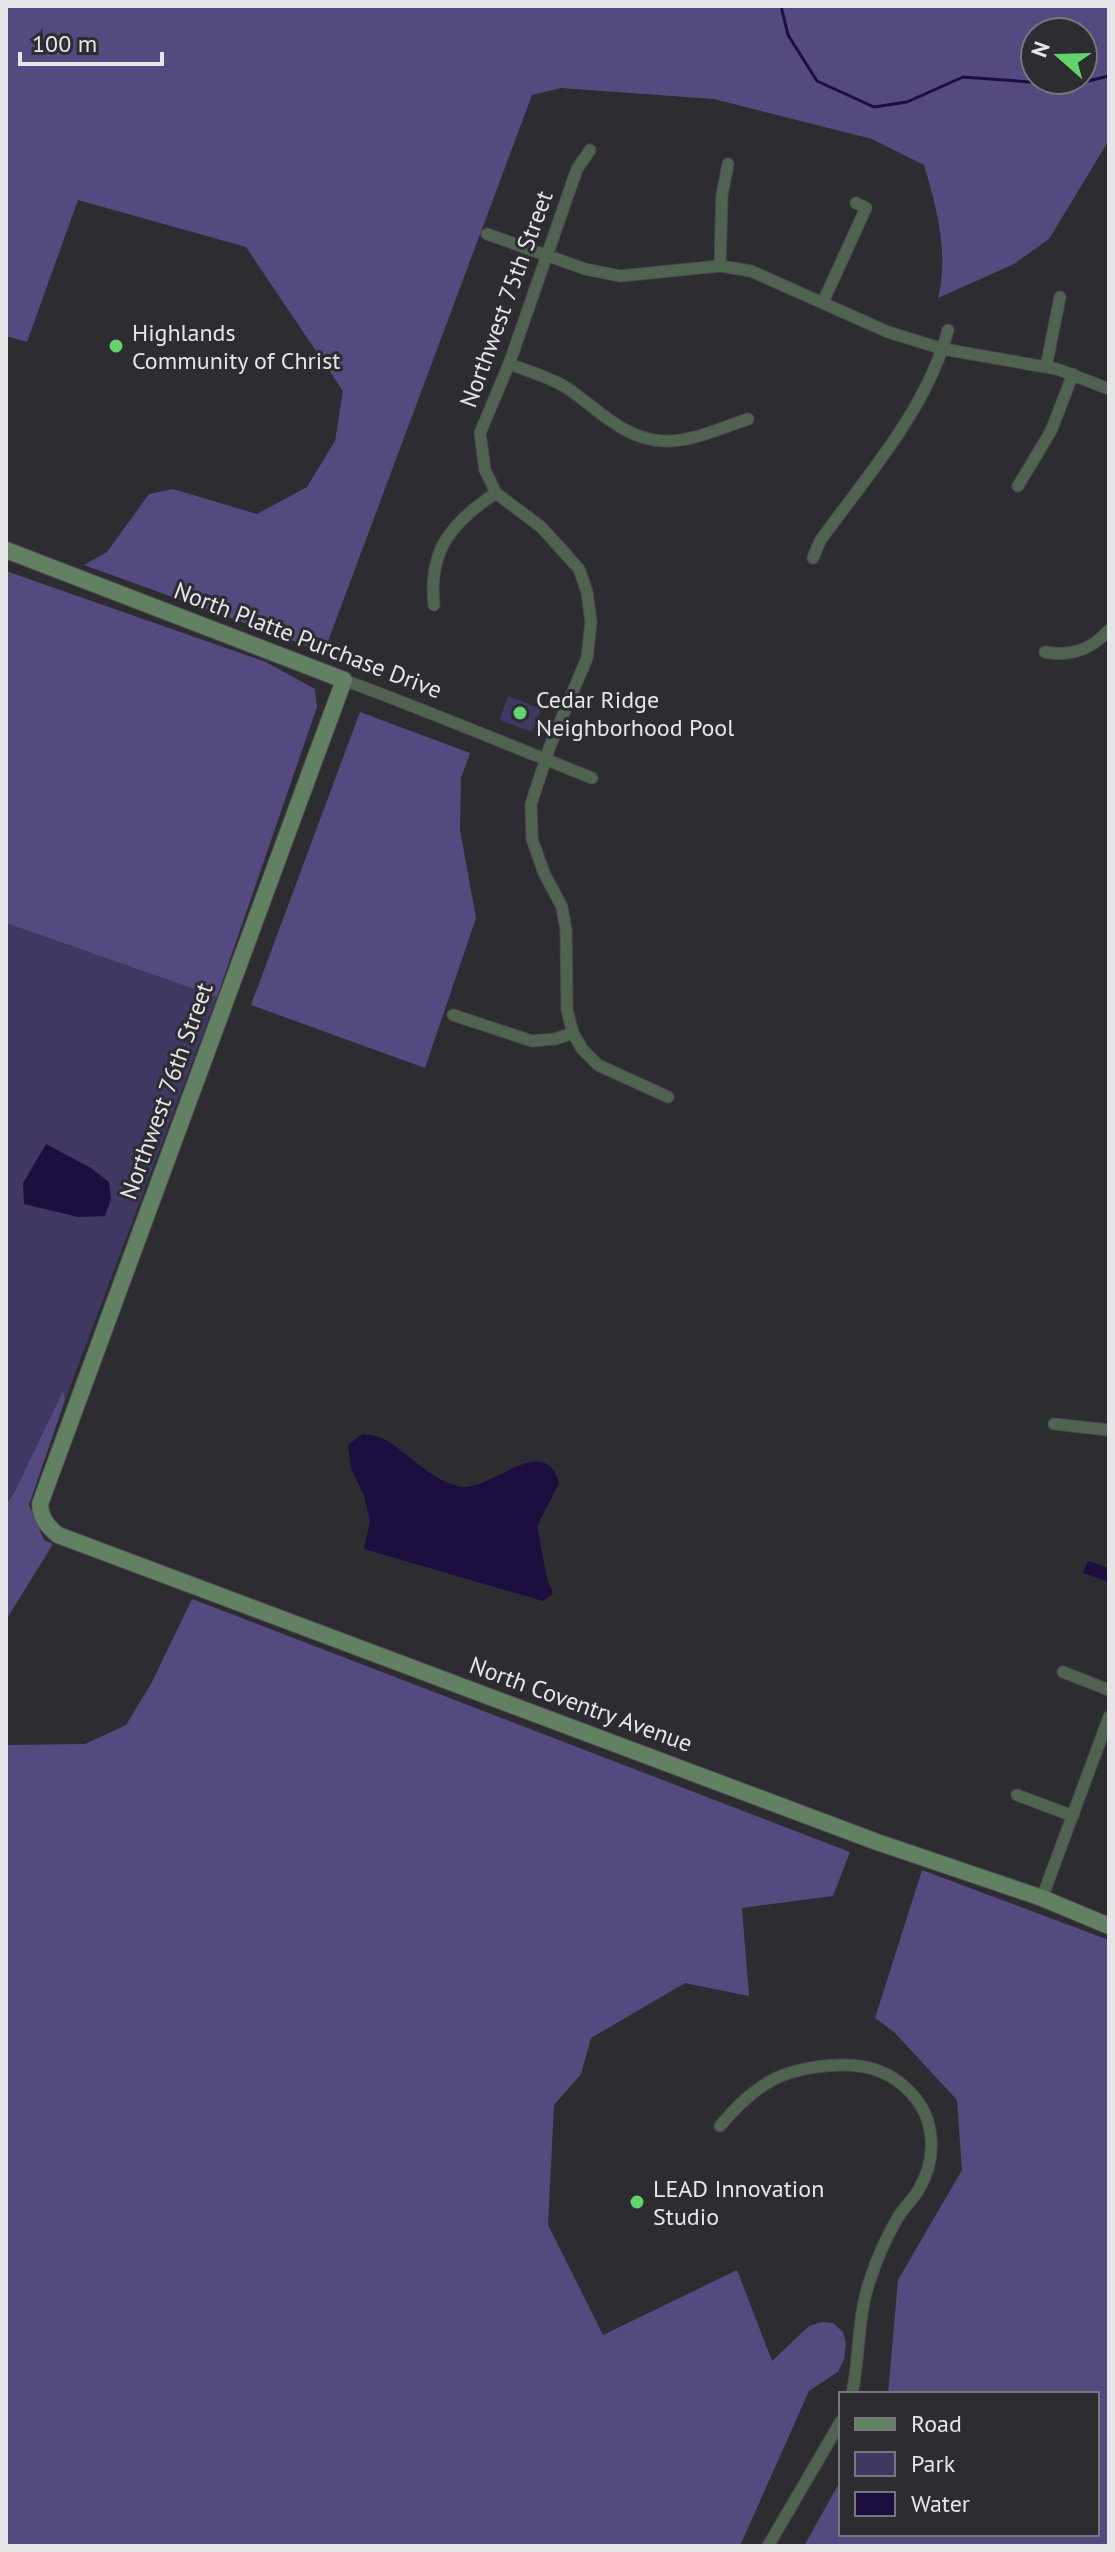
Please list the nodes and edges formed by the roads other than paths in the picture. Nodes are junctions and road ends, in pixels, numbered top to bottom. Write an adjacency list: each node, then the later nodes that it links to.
1 (590, 150): 5 (street, Northwest 75th Street)
2 (728, 164): 6 (street)
3 (856, 203): 8 (street)
4 (487, 234): 5 (street)
5 (546, 255): 6 (street); 11 (street, Northwest 75th Street)
6 (720, 266): 8 (street)
7 (1060, 297): 12 (street)
8 (823, 302): 10 (street)
9 (948, 330): 10 (street)
10 (943, 349): 12 (street); 19 (street)
11 (509, 364): 15 (street); 17 (street, Northwest 75th Street)
12 (1046, 367): 13 (street)
13 (1073, 374): 14 (street); 16 (street)
14 (1109, 389)
15 (748, 419)
16 (1018, 486)
17 (496, 493): 20 (street); 24 (street)
18 (6, 550): 23 (street, North Platte Purchase Drive)
19 (813, 558)
20 (434, 605)
21 (1109, 630): 22 (street)
22 (1045, 652)
23 (344, 680): 24 (street, North Platte Purchase Drive); 31 (street, Northwest 76th Street)
24 (546, 761): 25 (street, North Platte Purchase Drive); 27 (street)
25 (592, 778)
26 (453, 1015): 27 (street)
27 (573, 1033): 28 (street)
28 (668, 1097)
29 (1054, 1424): 30 (street)
30 (1109, 1430)
31 (43, 1519): 37 (street, North Coventry Avenue)
32 (1063, 1672): 33 (street)
33 (1109, 1690)
34 (1109, 1717): 36 (street)
35 (1017, 1795): 36 (street)
36 (1073, 1816): 37 (street)
37 (1042, 1898): 38 (street, North Coventry Avenue)
38 (1109, 1926)
39 (720, 2126): 40 (street)
40 (852, 2392)
41 (839, 2424): 42 (street)
42 (768, 2546)

